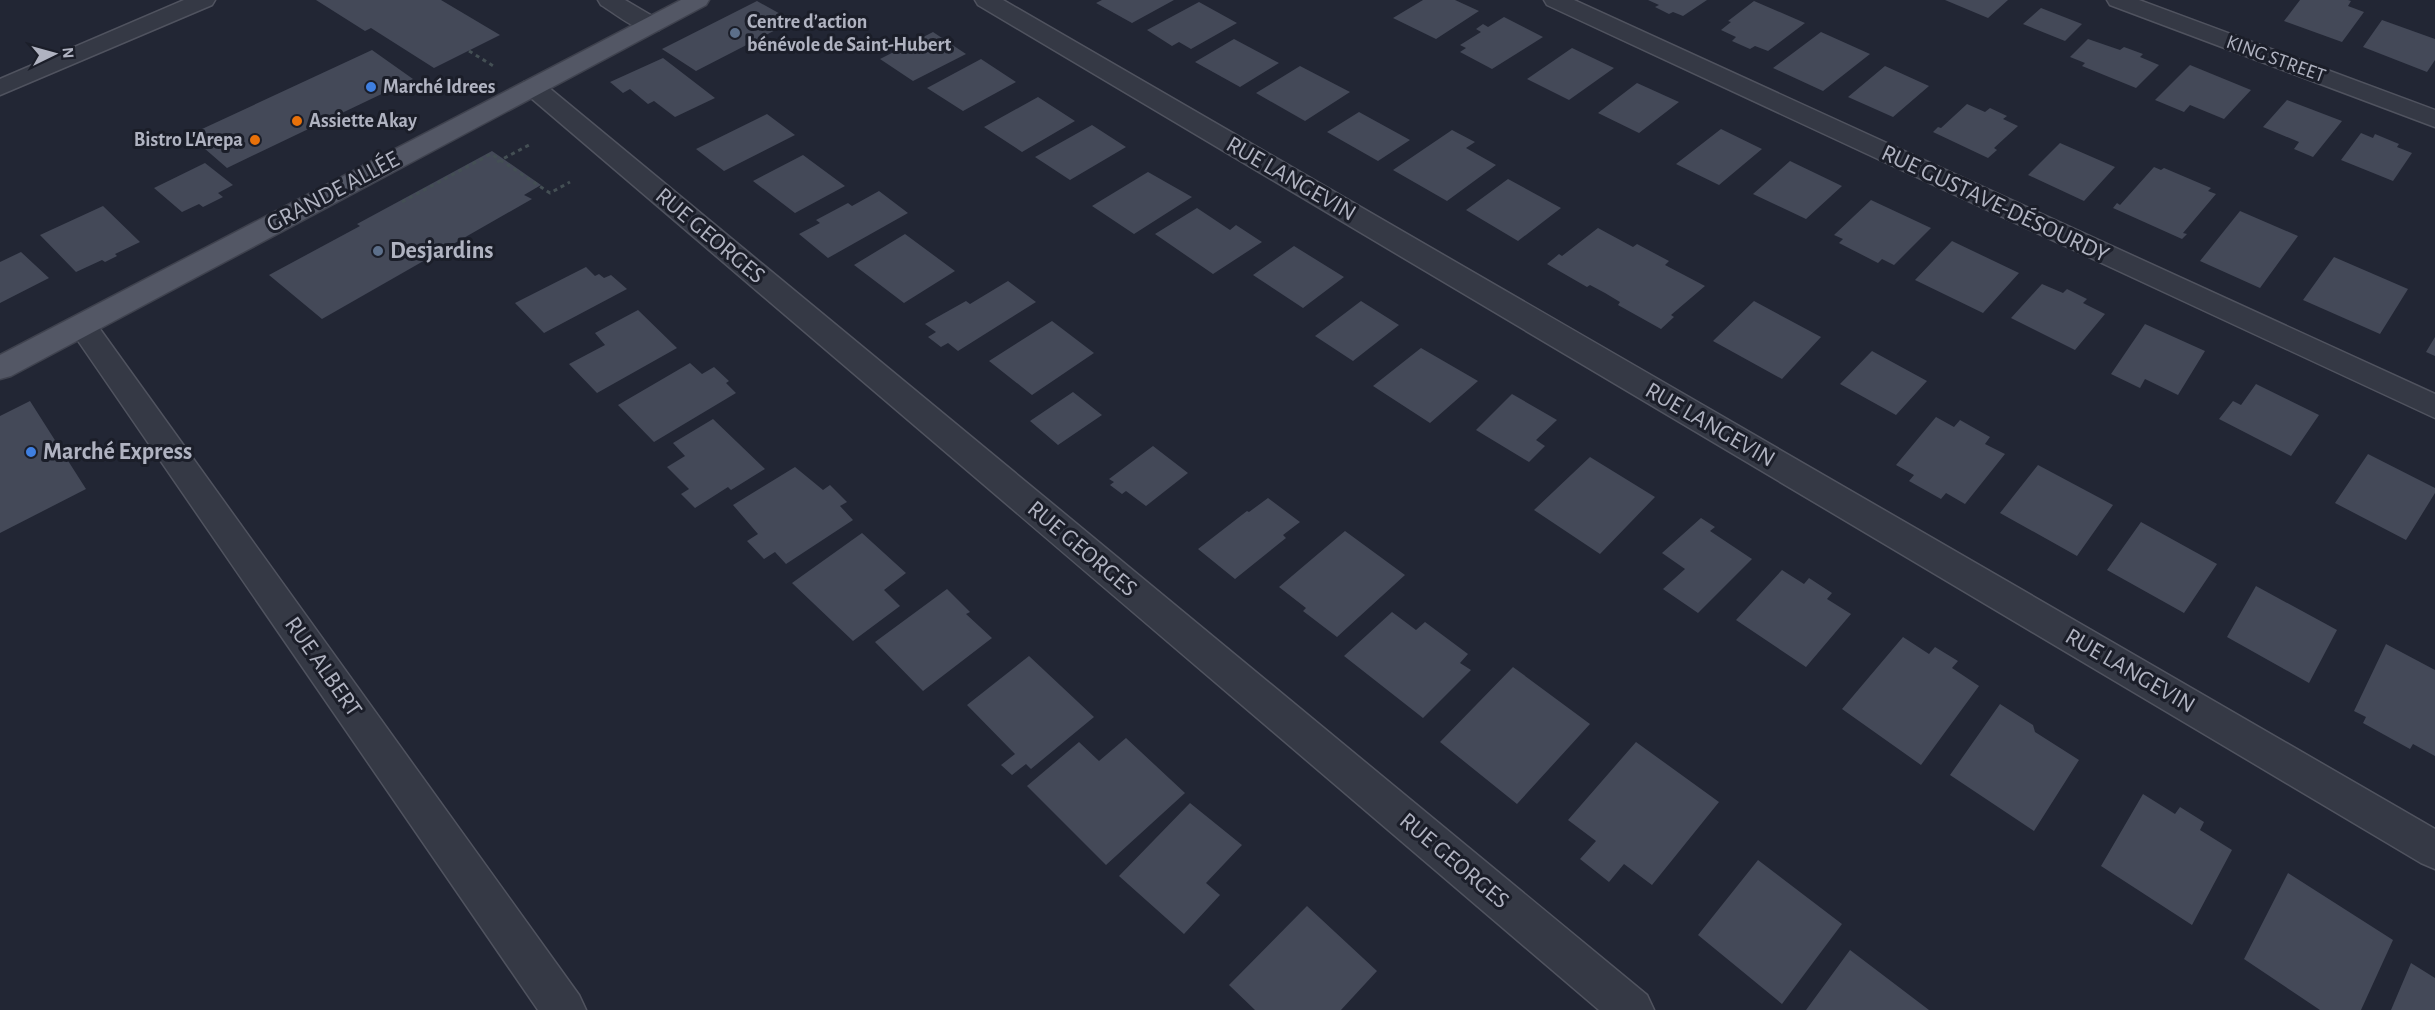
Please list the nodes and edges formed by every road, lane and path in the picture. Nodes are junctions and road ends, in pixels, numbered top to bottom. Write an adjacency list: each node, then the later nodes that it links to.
1 (204, 0): 10 (street)
2 (609, 0): 7 (street)
3 (699, 0): 7 (main road, GRANDE ALLÉE)
4 (986, 0): 20 (street, RUE LANGEVIN)
5 (1555, 0): 19 (street, RUE GUSTAVE-DÉSOURDY)
6 (2118, 0): 12 (street, KING STREET)
7 (651, 25): 11 (main road, GRANDE ALLÉE)
8 (469, 51): 9 (path)
9 (497, 68)
10 (0, 87)
11 (533, 87): 17 (main road, GRANDE ALLÉE); 22 (street, RUE GEORGES)
12 (2435, 119)
13 (529, 145): 14 (path)
14 (499, 161): 15 (path); 16 (path)
15 (570, 182)
16 (402, 202)
17 (82, 325): 18 (main road, GRANDE ALLÉE); 21 (street, RUE ALBERT)
18 (0, 368)
19 (2435, 407)
20 (2435, 850)
21 (564, 1010)
22 (1632, 1010)

